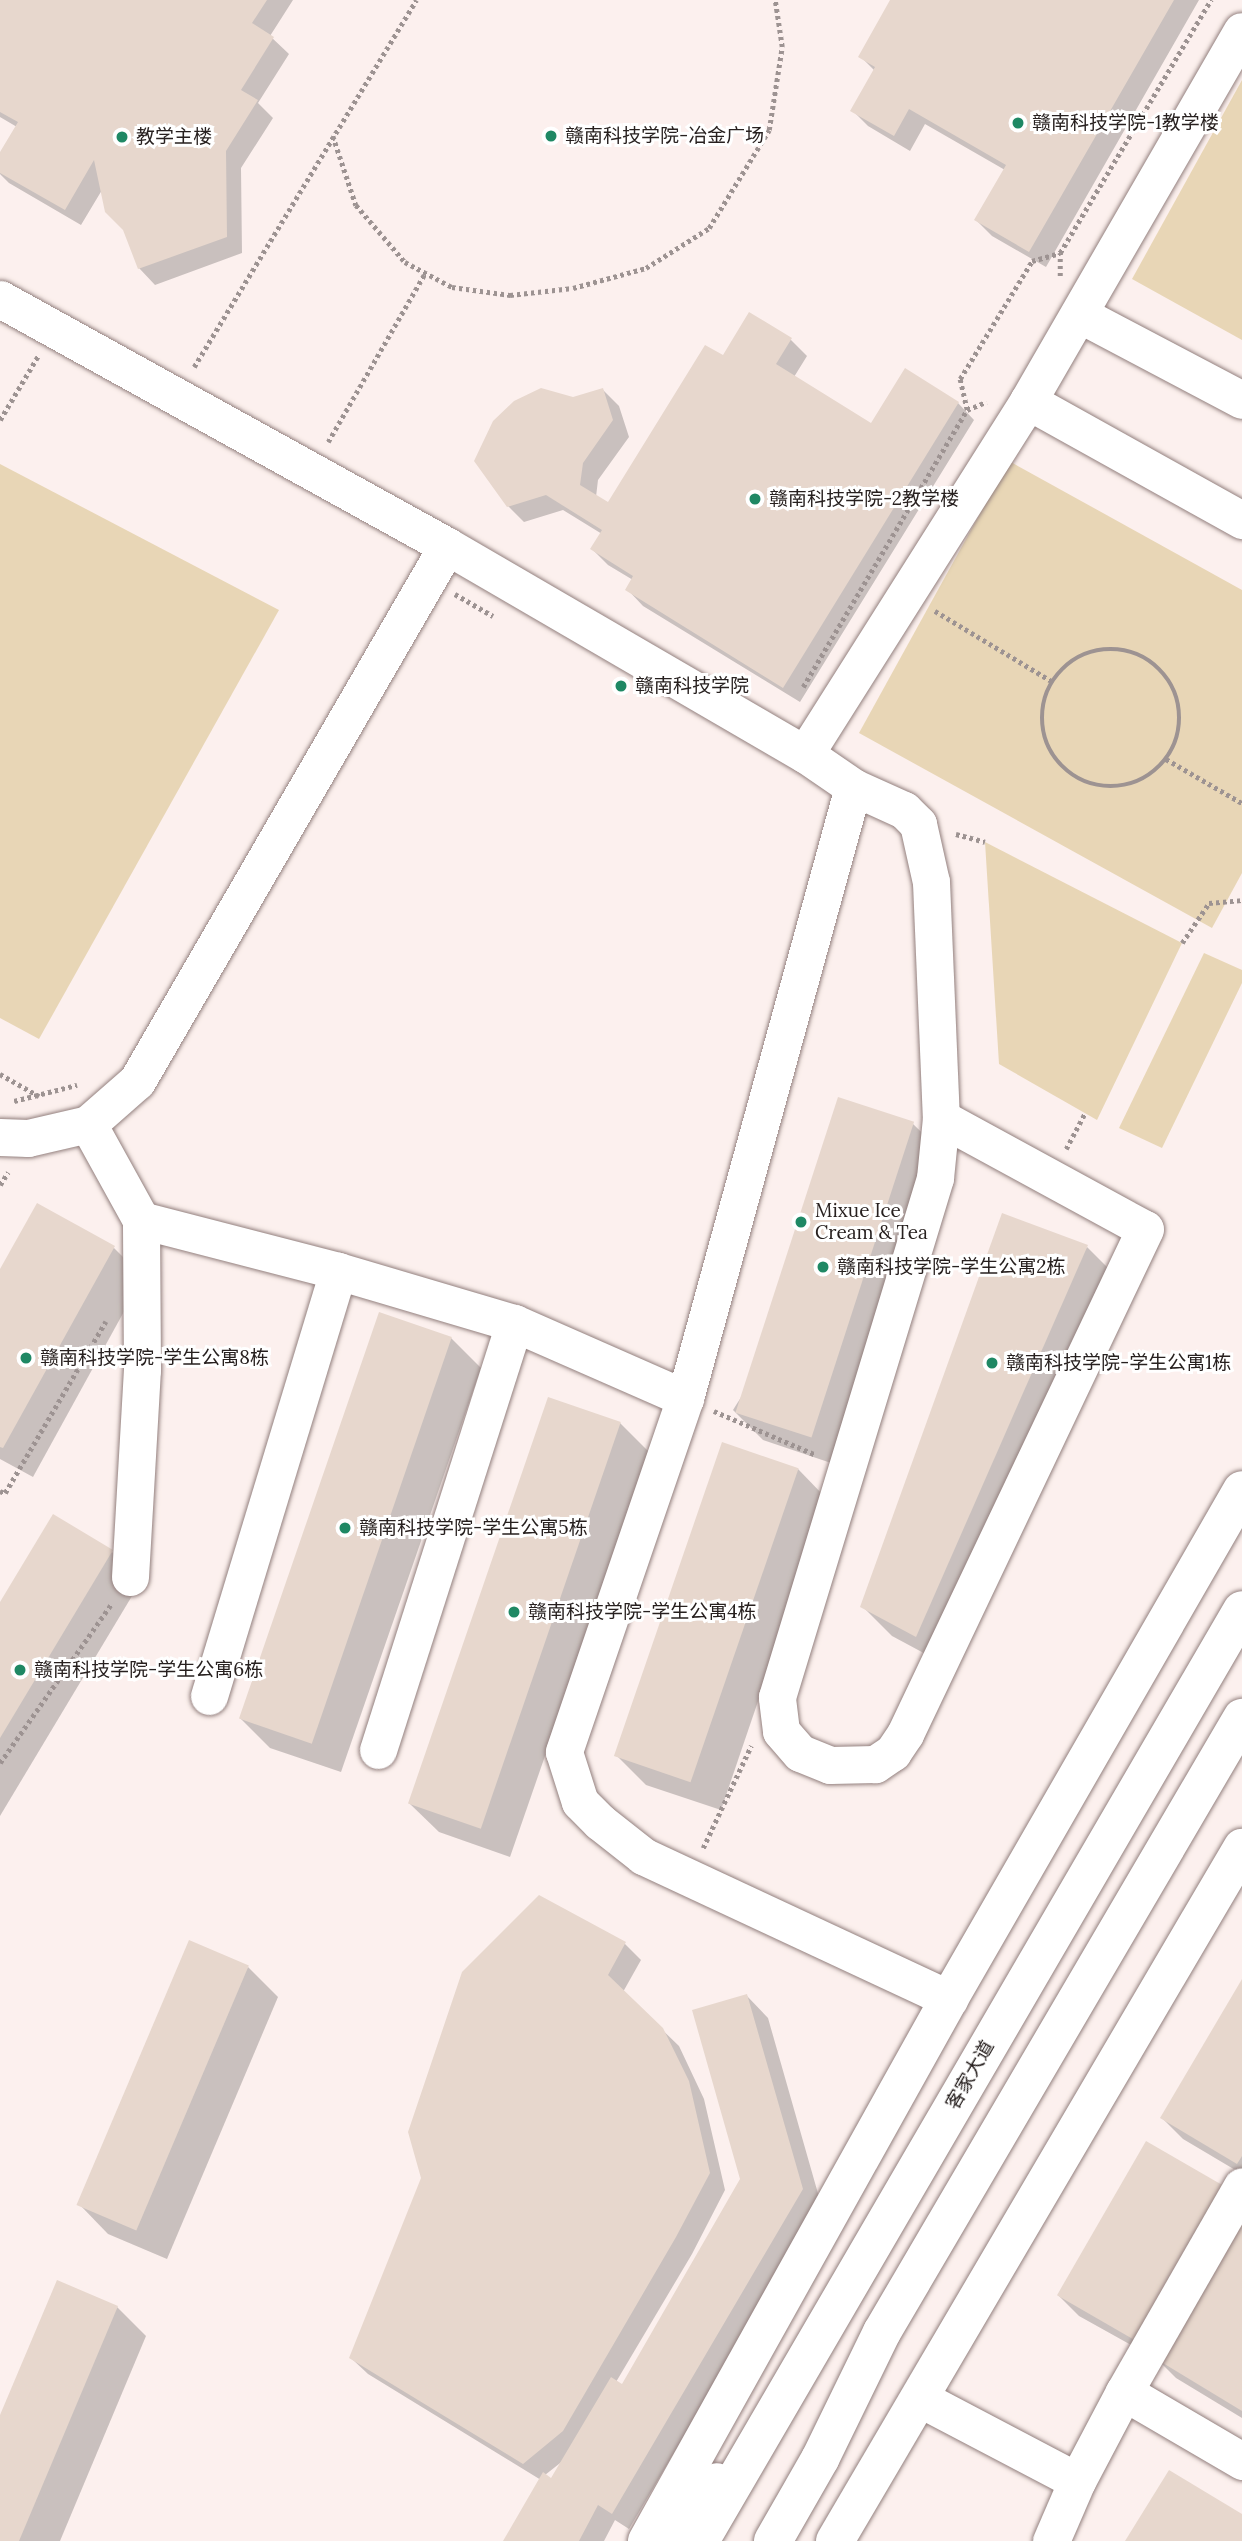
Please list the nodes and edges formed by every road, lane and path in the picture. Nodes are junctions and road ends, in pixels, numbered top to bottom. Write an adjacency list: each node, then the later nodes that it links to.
1 (416, 0): 5 (path)
2 (775, 0): 6 (path)
3 (1211, 0): 19 (path)
4 (1242, 31): 8 (street)
5 (333, 136): 6 (path); 10 (path)
6 (425, 273): 14 (path)
7 (0, 299): 9 (street)
8 (1080, 314): 11 (street); 12 (street)
9 (54, 328): 10 (street); 13 (path)
10 (177, 395): 14 (street)
11 (1242, 400)
12 (1028, 401): 15 (street); 17 (street)
13 (0, 420)
14 (311, 470): 16 (street)
15 (1242, 520)
16 (447, 546): 20 (street); 29 (street)
17 (907, 594): 18 (path); 20 (street)
18 (1053, 682): 21 (path); 21 (path)
19 (802, 690)
20 (805, 754): 22 (street)
21 (1166, 759): 23 (path)
22 (853, 787): 28 (street); 35 (street)
23 (1242, 803)
24 (1242, 900): 25 (path)
25 (1182, 943)
26 (81, 1084): 27 (path)
27 (13, 1102)
28 (941, 1118): 36 (street); 36 (street)
29 (88, 1124): 30 (street); 31 (street)
30 (0, 1137)
31 (141, 1220): 32 (street); 40 (street)
32 (338, 1271): 34 (street); 42 (street)
33 (107, 1318): 38 (path)
34 (514, 1323): 35 (street); 45 (street)
35 (685, 1398): 36 (path); 48 (street)
36 (846, 1468)
37 (1242, 1490): 49 (main road)
38 (2, 1493): 39 (path)
39 (0, 1501)
40 (130, 1577): 46 (path)
41 (1242, 1610): 53 (main road, 客家大道)
42 (208, 1696)
43 (1242, 1718): 59 (main road)
44 (748, 1748): 48 (path)
45 (378, 1749)
46 (0, 1763)
47 (1242, 1849): 52 (main road)
48 (690, 1878): 49 (street)
49 (948, 1999): 56 (main road)
50 (1242, 2186): 51 (street)
51 (1124, 2392): 54 (street); 55 (street)
52 (920, 2399): 55 (street); 60 (main road)
53 (755, 2442): 57 (main road); 58 (main road, 客家大道)
54 (1242, 2462)
55 (1077, 2481): 61 (street)
56 (647, 2541)
57 (661, 2541)
58 (700, 2541)
59 (773, 2541)
60 (835, 2541)
61 (1051, 2541)

